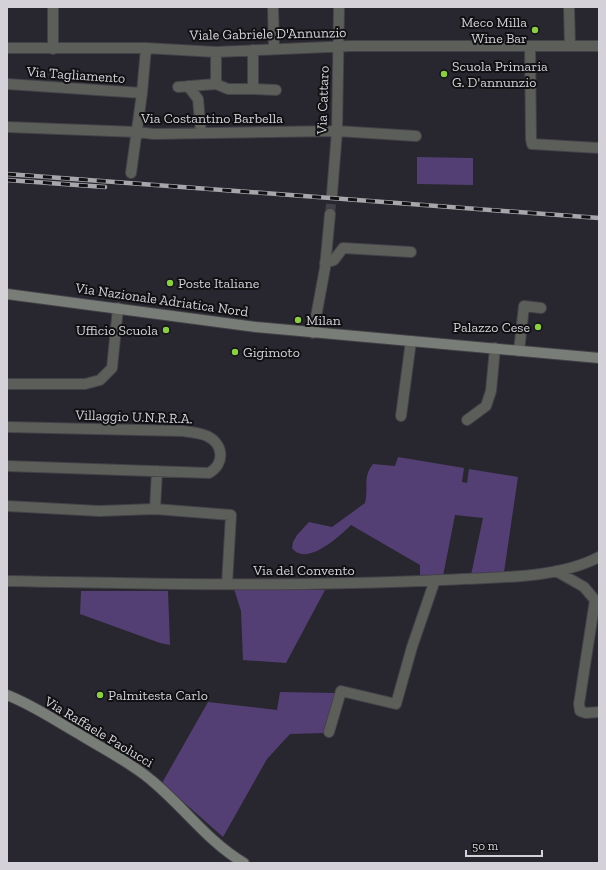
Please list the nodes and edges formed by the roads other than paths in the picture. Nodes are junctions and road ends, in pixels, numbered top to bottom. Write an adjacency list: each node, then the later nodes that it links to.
1 (53, 7): 10 (street)
2 (273, 7): 12 (street)
3 (339, 7): 5 (street, Via Cattaro)
4 (569, 7): 7 (street)
5 (338, 46): 6 (street, Viale Gabriele D'Annunzio); 12 (street, Viale Gabriele D'Annunzio); 21 (street, Via Cattaro)
6 (530, 46): 7 (street, Viale Gabriele D'Annunzio); 25 (street)
7 (570, 46): 8 (street, Viale Gabriele D'Annunzio)
8 (599, 46)
9 (7, 48): 10 (street, Viale Gabriele D'Annunzio)
10 (53, 48): 11 (street, Viale Gabriele D'Annunzio)
11 (146, 48): 14 (street, Viale Gabriele D'Annunzio); 19 (street, Via Tagliamento)
12 (274, 49): 13 (street, Viale Gabriele D'Annunzio)
13 (253, 50): 14 (street, Viale Gabriele D'Annunzio); 17 (street)
14 (216, 52): 16 (street)
15 (7, 84): 19 (street, Via Tagliamento)
16 (216, 84): 17 (street); 23 (street)
17 (253, 89): 18 (street)
18 (276, 90)
19 (142, 93): 22 (street, Via Tagliamento)
20 (7, 127): 22 (street, Via Costantino Barbella)
21 (336, 131): 23 (street, Via Costantino Barbella); 24 (street, Via Costantino Barbella); 27 (street, Via Cattaro)
22 (137, 132): 23 (street, Via Costantino Barbella); 26 (street, Via Tagliamento)
23 (201, 133)
24 (416, 136)
25 (599, 148)
26 (131, 173)
27 (332, 194)
28 (330, 214): 30 (street)
29 (411, 252): 30 (street)
30 (325, 263): 34 (street)
31 (7, 294): 32 (main road, Via Nazionale Adriatica Nord)
32 (118, 308): 34 (main road, Via Nazionale Adriatica Nord); 39 (street)
33 (541, 308): 37 (street)
34 (314, 333): 35 (main road, Via Nazionale Adriatica Nord)
35 (411, 341): 36 (main road, Via Nazionale Adriatica Nord); 40 (street)
36 (495, 348): 37 (main road, Via Nazionale Adriatica Nord); 41 (street)
37 (519, 351): 38 (main road, Via Nazionale Adriatica Nord)
38 (599, 358)
39 (7, 384)
40 (401, 416)
41 (467, 420)
42 (7, 427): 44 (street, Villaggio U.N.R.R.A.)
43 (7, 466): 44 (street, Villaggio U.N.R.R.A.)
44 (157, 471): 46 (street)
45 (7, 506): 46 (street)
46 (155, 509): 51 (street)
47 (599, 557): 48 (street, Via del Convento)
48 (556, 571): 49 (street, Via del Convento); 53 (street)
49 (435, 580): 51 (street, Via del Convento); 54 (street)
50 (7, 581): 51 (street, Via del Convento)
51 (227, 584)
52 (7, 696): 55 (main road, Via Raffaele Paolucci)
53 (599, 712)
54 (329, 732)
55 (244, 863)

